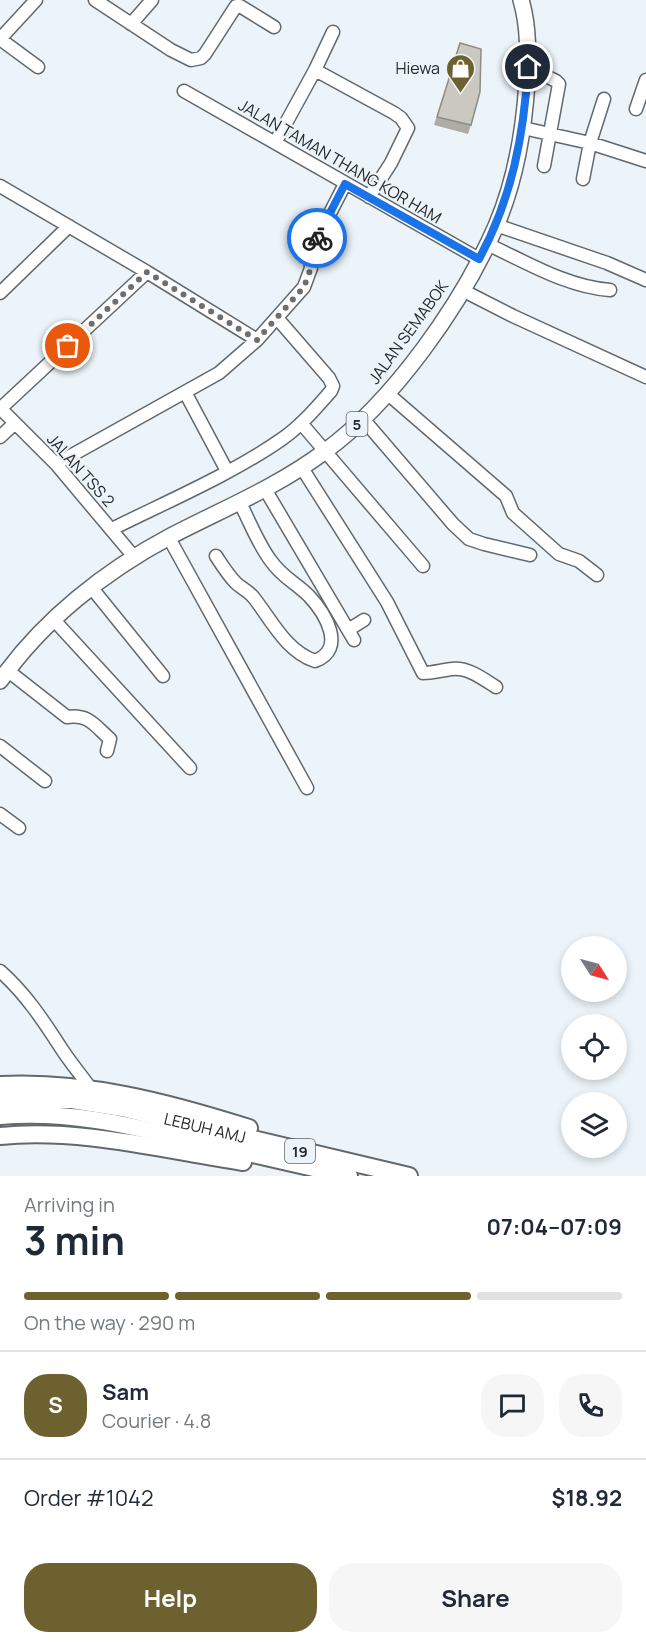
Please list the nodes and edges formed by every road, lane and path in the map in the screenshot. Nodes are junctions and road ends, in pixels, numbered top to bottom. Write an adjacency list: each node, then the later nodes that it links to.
1 (36, 0): 8 (street)
2 (95, 0): 5 (street)
3 (152, 0): 5 (street)
4 (521, 0): 9 (main road, JALAN SEMABOK / 5)
5 (131, 24): 6 (street)
6 (274, 27)
7 (333, 32): 11 (street)
8 (0, 39): 10 (street)
9 (528, 67): 16 (main road, JALAN SEMABOK / 5); 17 (street)
10 (38, 68)
11 (315, 70): 18 (street); 25 (street)
12 (646, 80): 15 (street)
13 (184, 91): 18 (street, JALAN TAMAN THANG KOR HAM)
14 (604, 99): 19 (street)
15 (636, 109)
16 (523, 128): 17 (street); 26 (main road, JALAN SEMABOK / 5)
17 (551, 134): 19 (street); 21 (street)
18 (275, 143): 23 (street, JALAN TAMAN THANG KOR HAM)
19 (590, 143): 20 (street); 22 (street)
20 (646, 160)
21 (544, 165)
22 (583, 179)
23 (345, 184): 25 (street, JALAN TAMAN THANG KOR HAM); 35 (street)
24 (0, 186): 27 (street)
25 (369, 197): 29 (street, JALAN TAMAN THANG KOR HAM)
26 (496, 225): 28 (main road, JALAN SEMABOK / 5); 31 (street)
27 (69, 226): 30 (street); 34 (street)
28 (487, 244): 29 (main road, JALAN SEMABOK / 5); 33 (street)
29 (479, 259): 32 (main road, JALAN SEMABOK / 5)
30 (147, 272): 36 (street); 40 (street)
31 (646, 280)
32 (462, 290): 37 (street); 39 (main road, JALAN SEMABOK / 5)
33 (610, 290)
34 (0, 294)
35 (278, 318): 36 (street); 43 (street)
36 (257, 340): 38 (street)
37 (646, 376)
38 (185, 392): 46 (street); 48 (street)
39 (387, 393): 41 (main road, JALAN SEMABOK / 5); 57 (street)
40 (1, 408): 42 (street, JALAN TSS 2)
41 (363, 419): 45 (main road, JALAN SEMABOK / 5); 53 (street)
42 (15, 423): 44 (street); 46 (street, JALAN TSS 2)
43 (301, 423): 45 (street); 48 (street)
44 (0, 437)
45 (325, 452): 47 (main road, JALAN SEMABOK / 5); 56 (street)
46 (56, 464): 51 (street, JALAN TSS 2)
47 (302, 468): 49 (main road, JALAN SEMABOK / 5); 63 (street)
48 (227, 471): 51 (street)
49 (265, 489): 50 (main road, JALAN SEMABOK / 5); 60 (street)
50 (240, 503): 52 (main road, JALAN SEMABOK / 5); 54 (street)
51 (112, 530): 55 (street, JALAN TSS 2)
52 (169, 538): 55 (main road, JALAN SEMABOK / 5); 68 (street)
53 (530, 555)
54 (216, 556)
55 (135, 558): 58 (main road, JALAN SEMABOK / 5)
56 (423, 566)
57 (597, 575)
58 (91, 587): 59 (main road, JALAN SEMABOK / 5); 62 (street)
59 (54, 620): 61 (main road, JALAN SEMABOK / 5); 66 (street)
60 (364, 620)
61 (4, 676): 65 (street)
62 (163, 676)
63 (496, 687)
64 (0, 746): 67 (street)
65 (107, 751)
66 (190, 768)
67 (45, 782)
68 (307, 788)
69 (0, 814): 70 (street)
70 (19, 828)
71 (0, 971): 73 (street)
72 (0, 1085): 73 (highway)
73 (91, 1089): 78 (highway)
74 (0, 1100): 76 (highway, LEBUH AMJ / 19)
75 (0, 1116): 76 (highway, LEBUH AMJ / 19)
76 (188, 1132): 78 (highway, LEBUH AMJ / 19); 80 (highway, LEBUH AMJ / 19)
77 (0, 1136): 79 (highway)
78 (363, 1166): 81 (highway, LEBUH AMJ / 19)
79 (343, 1176)
80 (349, 1176)
81 (409, 1176)

